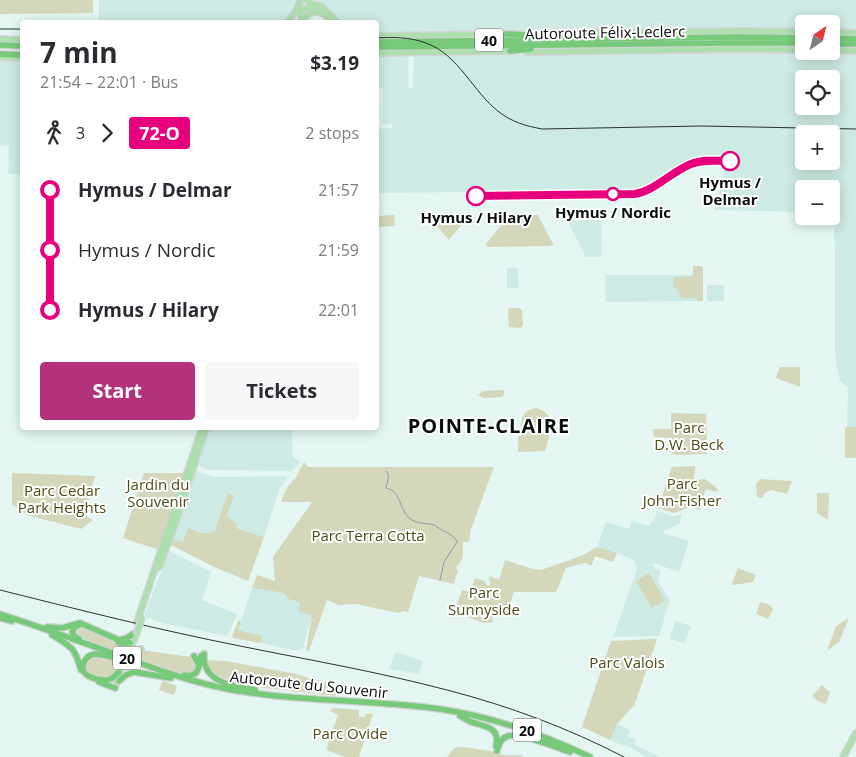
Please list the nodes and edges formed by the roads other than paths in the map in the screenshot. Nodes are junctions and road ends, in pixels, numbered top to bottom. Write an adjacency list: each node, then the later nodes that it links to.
1 (303, 0): 2 (main road); 3 (main road); 4 (main road)
2 (303, 9): 3 (main road); 5 (main road)
3 (324, 11): 8 (main road)
4 (289, 20)
5 (303, 20)
6 (304, 20): 7 (main road)
7 (329, 20)
8 (335, 20)
9 (795, 32): 12 (main road)
10 (840, 32): 11 (main road)
11 (856, 33)
12 (506, 34): 13 (main road); 17 (highway)
13 (379, 36)
14 (795, 38): 17 (highway, Autoroute Félix-Leclerc / 40)
15 (840, 38): 18 (highway)
16 (0, 39): 19 (main road)
17 (602, 39): 20 (highway, Autoroute Félix-Leclerc / 40)
18 (856, 39)
19 (20, 40)
20 (379, 42)
21 (795, 43): 24 (highway, Autoroute Félix-Leclerc / 40)
22 (840, 44): 25 (highway)
23 (0, 45): 26 (highway)
24 (586, 45): 27 (highway, Autoroute Félix-Leclerc / 40); 32 (highway)
25 (856, 45)
26 (20, 46)
27 (379, 47)
28 (795, 50): 32 (main road)
29 (840, 50): 30 (main road)
30 (856, 51)
31 (20, 52): 34 (highway)
32 (510, 52): 33 (main road)
33 (379, 53)
34 (0, 54): 35 (highway)
35 (20, 57)
36 (201, 430): 39 (main road)
37 (205, 430): 39 (main road)
38 (0, 616): 40 (highway, Autoroute du Souvenir / 20); 41 (highway, Autoroute du Souvenir / 20)
39 (140, 617): 42 (main road, bridge)
40 (32, 625): 43 (highway); 45 (highway, Autoroute du Souvenir / 20)
41 (52, 635): 48 (highway, Autoroute du Souvenir / 20); 54 (highway)
42 (134, 635): 43 (highway); 44 (main road); 46 (main road); 46 (main road)
43 (118, 640): 44 (highway)
44 (130, 643): 46 (main road)
45 (90, 645): 46 (highway); 51 (highway, Autoroute du Souvenir / 20)
46 (127, 654): 48 (main road, bridge)
47 (194, 656): 49 (highway)
48 (123, 663): 50 (main road); 50 (highway); 52 (highway, Autoroute du Souvenir / 20); 53 (main road)
49 (199, 665): 51 (highway); 55 (highway)
50 (120, 672): 54 (main road)
51 (164, 672): 55 (highway, Autoroute du Souvenir / 20)
52 (171, 678): 53 (highway); 56 (highway, Autoroute du Souvenir / 20)
53 (119, 681): 54 (main road)
54 (115, 688)
55 (279, 696): 61 (highway, Autoroute du Souvenir / 20)
56 (460, 716): 59 (highway, Autoroute du Souvenir / 20); 59 (highway)
57 (856, 733): 62 (main road)
58 (856, 738): 62 (main road)
59 (570, 752): 60 (highway, Autoroute du Souvenir / 20)
60 (581, 757)
61 (590, 757)
62 (844, 757)

